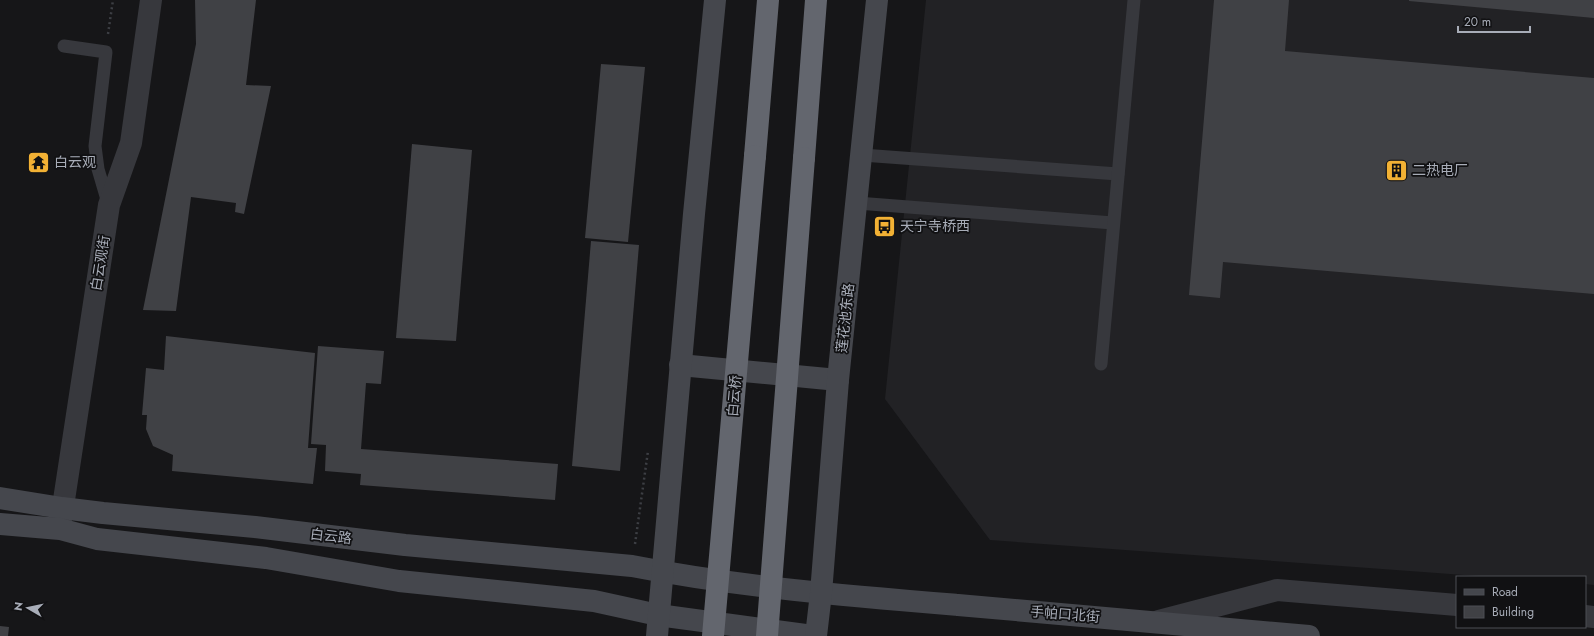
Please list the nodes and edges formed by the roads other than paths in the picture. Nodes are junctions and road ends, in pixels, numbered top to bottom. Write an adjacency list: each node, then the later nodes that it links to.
1 (151, 0): 11 (street, 白云观街)
2 (715, 0): 14 (street)
3 (768, 0): 24 (highway, 白云桥, bridge)
4 (816, 0): 25 (highway, bridge)
5 (877, 0): 8 (street, 莲花池东路)
6 (1134, 0): 9 (lane)
7 (64, 46): 11 (lane)
8 (862, 155): 9 (lane); 10 (street, 莲花池东路)
9 (1118, 174): 12 (lane)
10 (857, 203): 12 (lane); 15 (street, 莲花池东路)
11 (109, 205): 17 (street, 白云观街)
12 (1113, 223): 13 (lane)
13 (1101, 364)
14 (680, 365): 15 (street); 19 (street)
15 (838, 380): 20 (street, 莲花池东路)
16 (0, 498): 17 (street, 白云路)
17 (61, 518): 18 (street, 白云路); 19 (street, 白云路); 23 (street, 白云路)
18 (0, 524)
19 (663, 572): 20 (street, 白云路); 23 (street)
20 (821, 593): 22 (street, 手帕口北街); 26 (street, 莲花池东路)
21 (1456, 605): 22 (street)
22 (1158, 622): 27 (street, 手帕口北街)
23 (657, 626): 26 (street, 白云路)
24 (713, 636)
25 (767, 636)
26 (815, 636)
27 (1309, 636)

